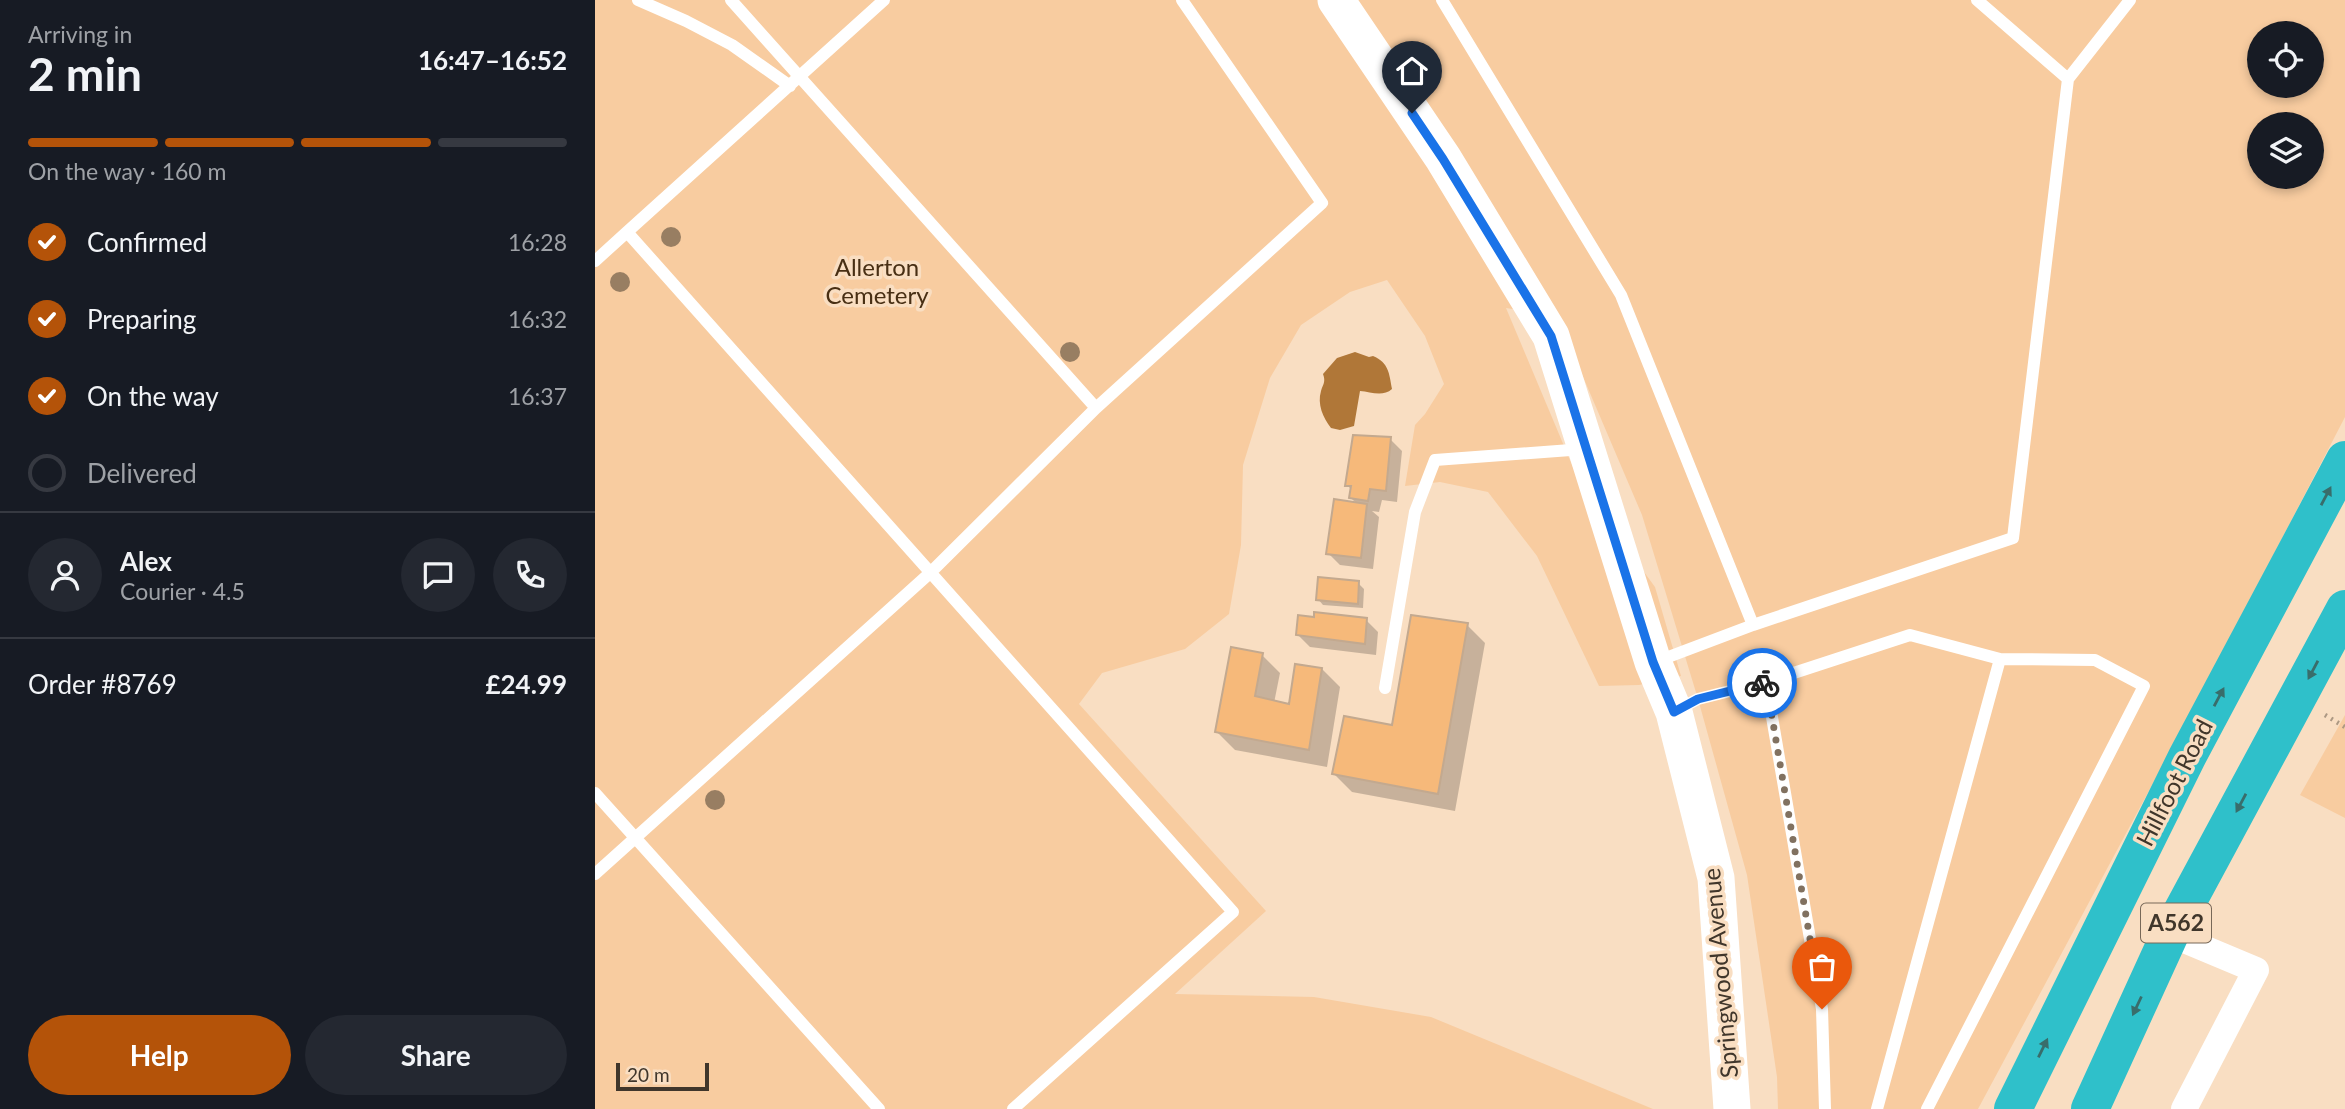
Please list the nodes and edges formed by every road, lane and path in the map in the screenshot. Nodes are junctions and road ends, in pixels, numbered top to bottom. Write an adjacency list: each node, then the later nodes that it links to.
1 (638, 0): 10 (lane)
2 (731, 0): 10 (lane)
3 (884, 0): 10 (lane)
4 (1182, 0): 13 (lane)
5 (1336, 0): 14 (street, Springwood Avenue)
6 (1442, 0): 18 (lane)
7 (1977, 0): 9 (lane)
8 (2130, 0): 9 (lane)
9 (2068, 79): 18 (lane)
10 (795, 82): 11 (lane); 13 (lane)
11 (627, 232): 12 (lane); 16 (lane)
12 (595, 261)
13 (1096, 408): 16 (lane)
14 (1585, 449): 20 (street, Springwood Avenue); 22 (lane)
15 (2345, 460): 34 (highway, Hillfoot Road / A562, one-way to 15)
16 (930, 573): 25 (lane); 29 (lane)
17 (2345, 609): 27 (highway, A562, one-way to 27)
18 (1753, 625): 20 (lane)
19 (2000, 659): 21 (lane); 32 (lane); 33 (lane)
20 (1653, 662): 23 (street, Springwood Avenue)
21 (1766, 682): 23 (lane); 31 (lane)
22 (1385, 688)
23 (1674, 712): 30 (street, Springwood Avenue)
24 (595, 793): 25 (lane)
25 (636, 838): 26 (lane); 28 (lane)
26 (595, 874)
27 (2170, 934): 35 (highway, A562, one-way to 35); 36 (street)
28 (879, 1109)
29 (1013, 1109)
30 (1732, 1109)
31 (1825, 1109)
32 (1877, 1109)
33 (1927, 1109)
34 (2013, 1109)
35 (2090, 1109)
36 (2184, 1109)

